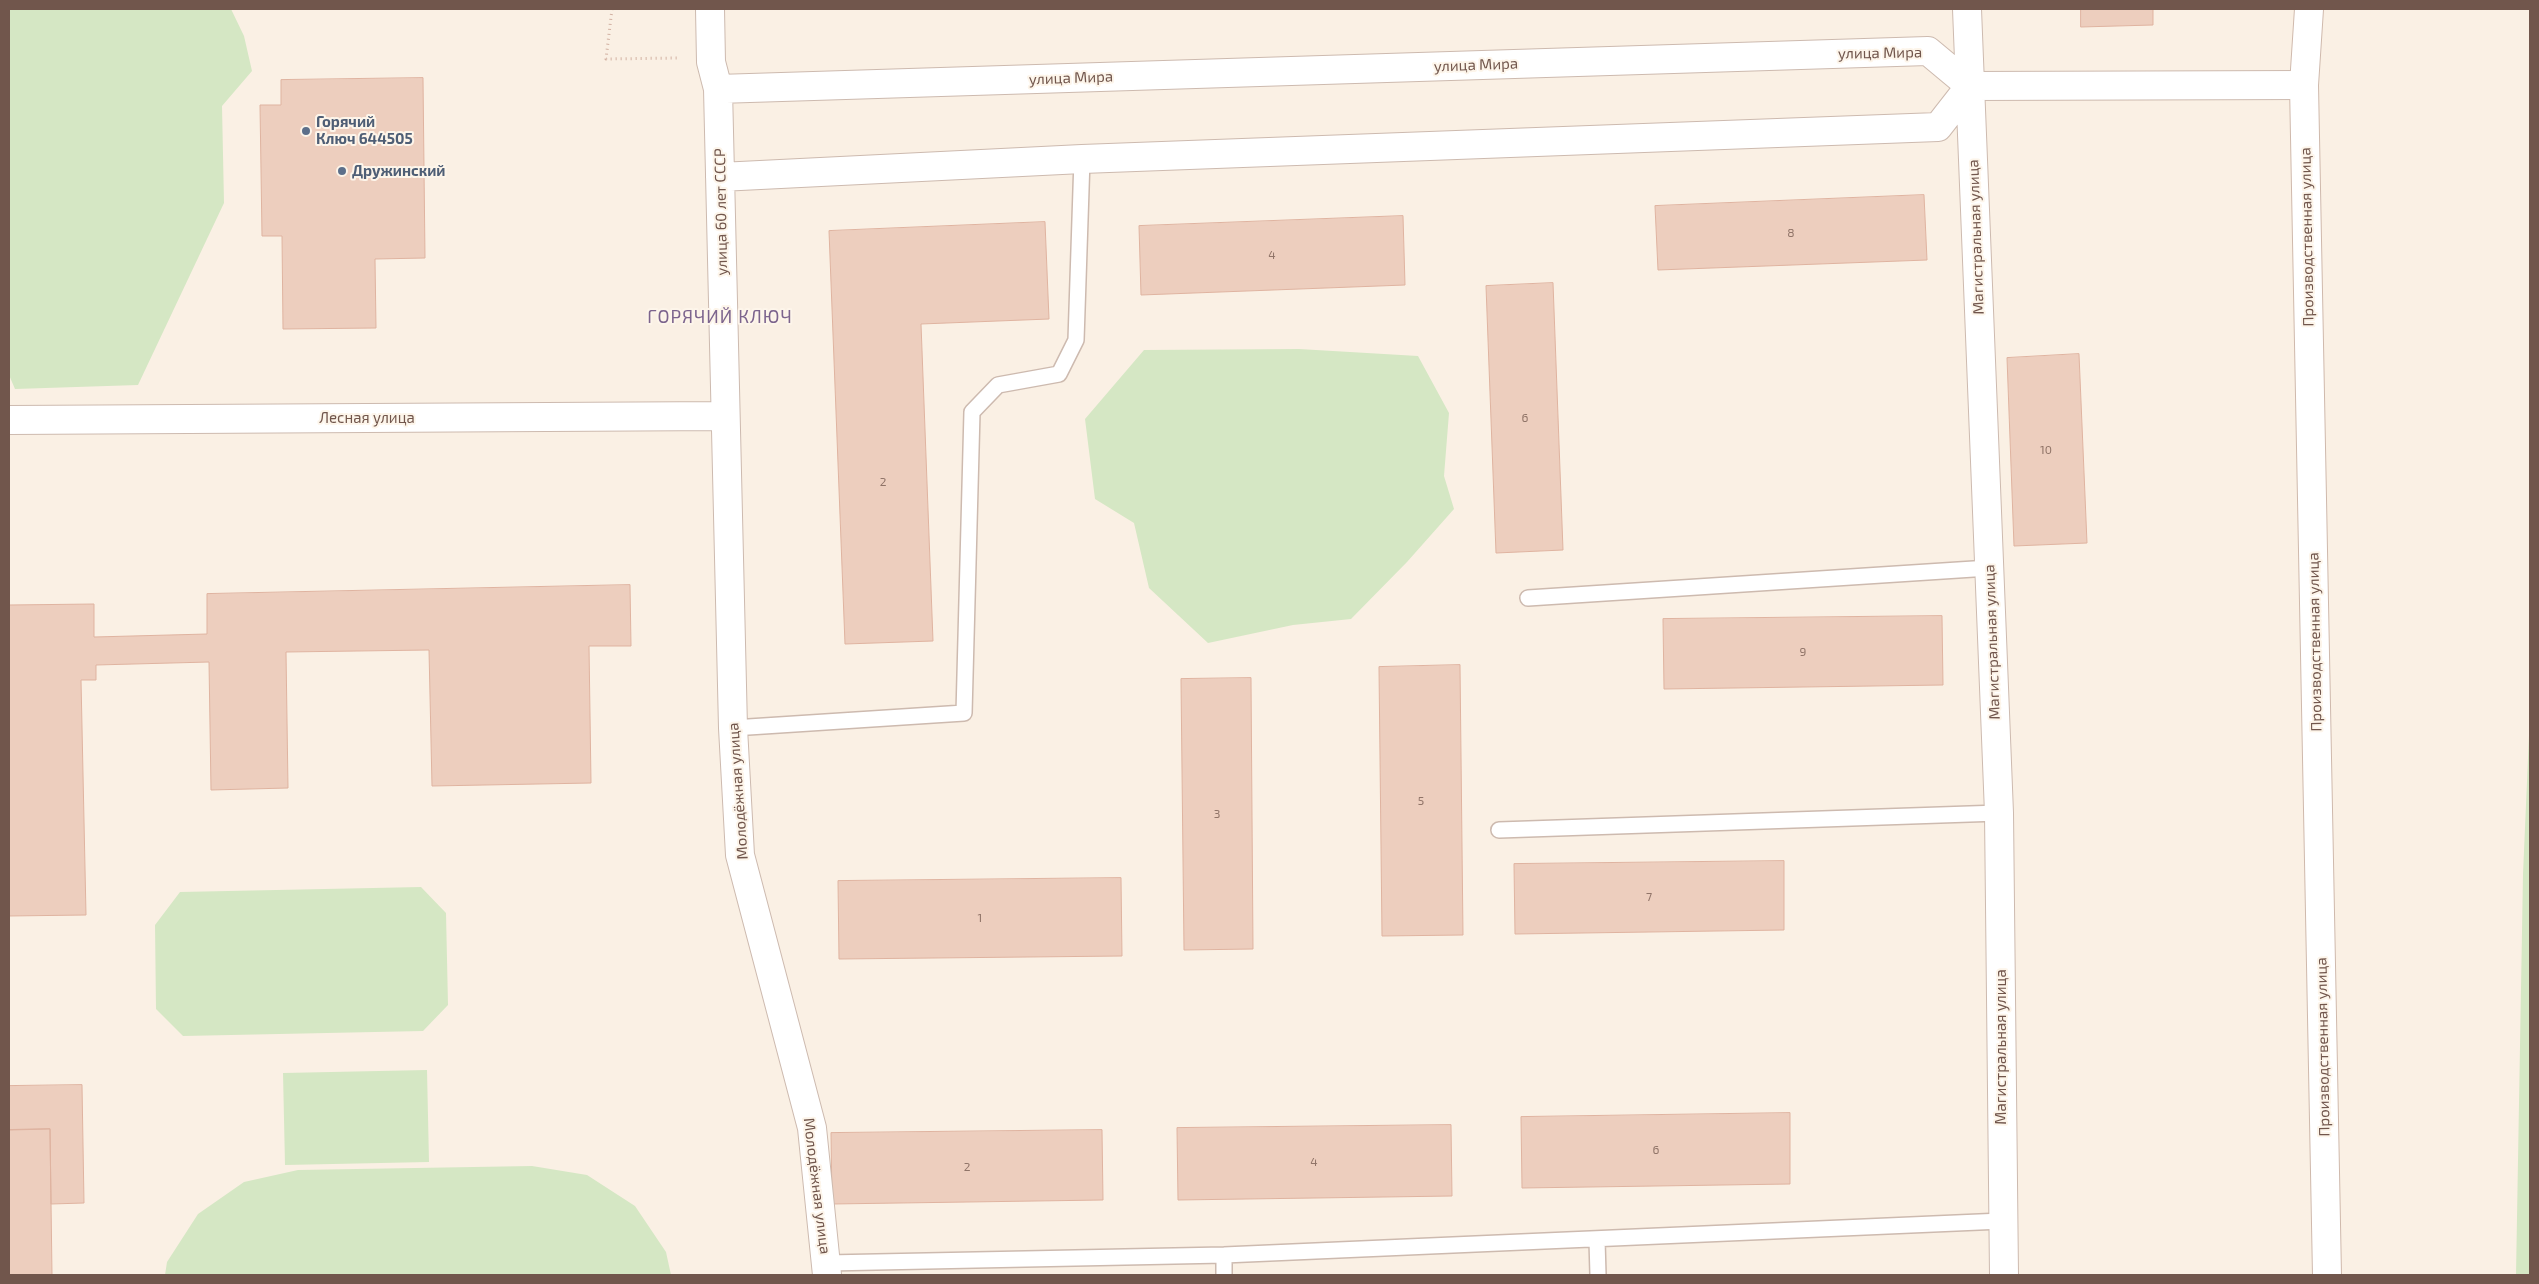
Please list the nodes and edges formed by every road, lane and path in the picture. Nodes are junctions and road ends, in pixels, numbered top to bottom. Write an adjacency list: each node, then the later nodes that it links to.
1 (612, 9): 5 (path)
2 (710, 9): 8 (street, улица 60 лет СССР)
3 (1967, 9): 7 (street, Магистральная улица)
4 (2309, 9): 6 (street, Производственная улица)
5 (685, 58)
6 (2304, 85): 7 (street); 25 (street, Производственная улица)
7 (1970, 86): 8 (street, улица Мира); 9 (street); 13 (street, Магистральная улица)
8 (718, 89): 10 (street, улица 60 лет СССР)
9 (1082, 159): 10 (street); 15 (lane)
10 (720, 176): 11 (street, улица 60 лет СССР)
11 (725, 416): 12 (street, Лесная улица); 15 (street, Молодёжная улица)
12 (9, 420)
13 (1989, 568): 14 (lane); 16 (street, Магистральная улица)
14 (1528, 598)
15 (732, 728): 21 (street, Молодёжная улица)
16 (1999, 813): 17 (lane); 18 (street, Магистральная улица)
17 (1498, 830)
18 (2002, 1221): 19 (lane); 24 (street, Магистральная улица)
19 (1597, 1240): 20 (lane); 23 (lane)
20 (1224, 1256): 21 (lane); 22 (lane)
21 (827, 1269)
22 (1224, 1275)
23 (1598, 1275)
24 (2004, 1275)
25 (2327, 1275)

